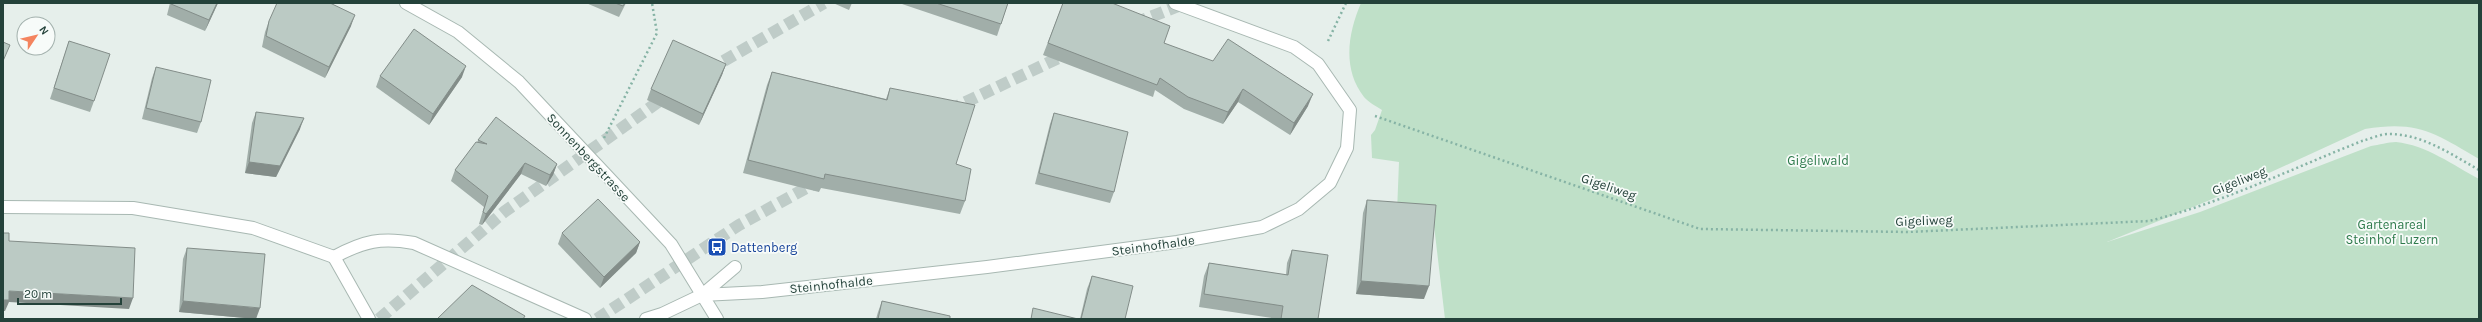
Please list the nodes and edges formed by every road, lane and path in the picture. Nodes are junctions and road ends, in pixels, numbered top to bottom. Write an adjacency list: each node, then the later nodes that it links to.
1 (406, 3): 12 (street, Sonnenbergstrasse)
2 (652, 3): 7 (path)
3 (1175, 3): 12 (street, Steinhofhalde)
4 (1346, 3): 5 (path)
5 (1325, 47)
6 (1370, 116): 8 (path, Gigeliweg)
7 (602, 142)
8 (2479, 170)
9 (3, 207): 10 (street)
10 (334, 257): 13 (street); 14 (street)
11 (735, 267): 12 (street)
12 (702, 294): 15 (street); 16 (street)
13 (369, 319)
14 (585, 319)
15 (646, 319)
16 (717, 319)

